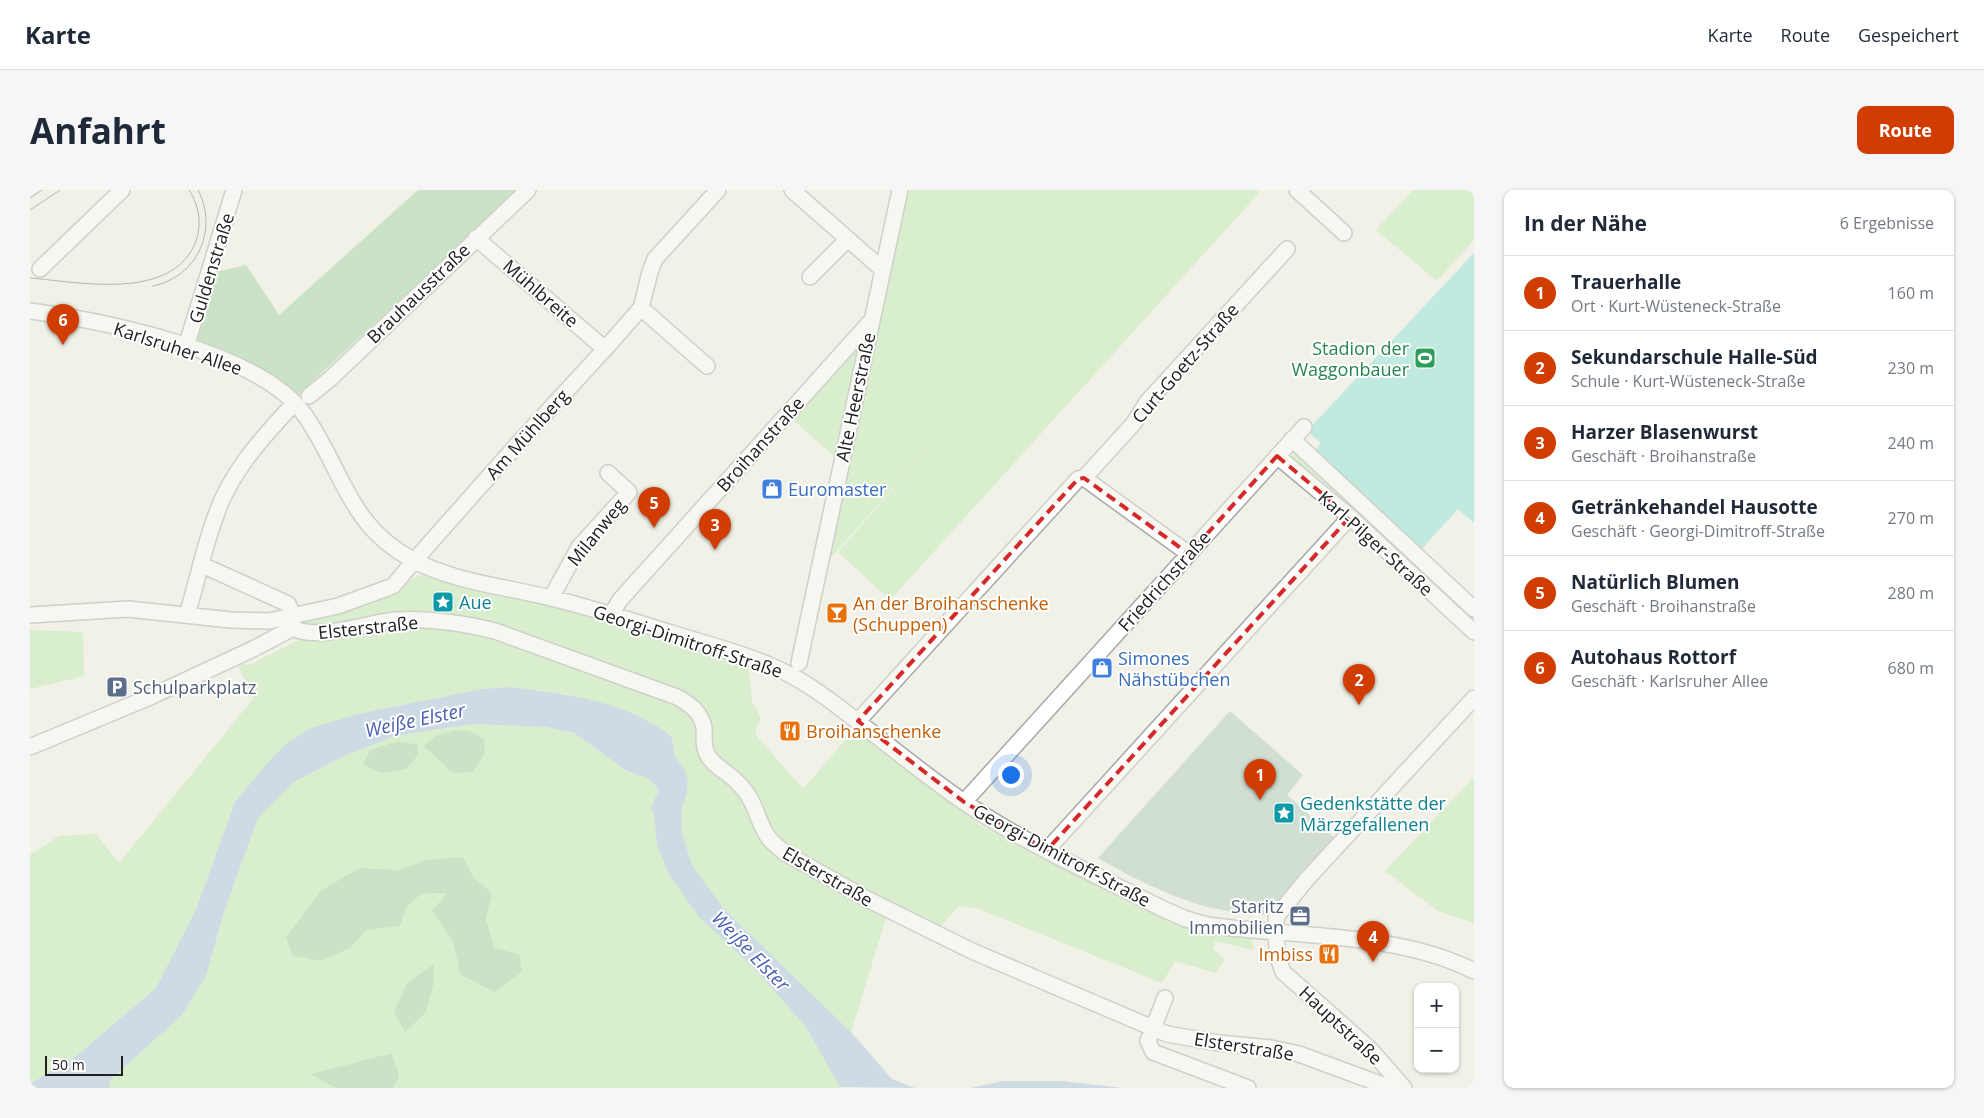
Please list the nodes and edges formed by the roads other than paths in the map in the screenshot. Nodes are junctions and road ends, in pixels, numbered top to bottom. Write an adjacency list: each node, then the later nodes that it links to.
1 (122, 190): 12 (street)
2 (234, 190): 18 (street, Guldenstraße)
3 (528, 190): 9 (street, Brauhausstraße)
4 (718, 190): 15 (street, Am Mühlberg)
5 (792, 190): 10 (street)
6 (900, 190): 13 (street, Alte Heerstraße)
7 (1297, 190): 8 (street)
8 (1344, 233)
9 (476, 238): 19 (street, Mühlbreite); 21 (street, Brauhausstraße)
10 (847, 240): 13 (street); 14 (street)
11 (1287, 249): 27 (street, Curt-Goetz-Straße)
12 (40, 269)
13 (883, 270): 17 (street, Alte Heerstraße)
14 (810, 277)
15 (640, 308): 19 (street, Am Mühlberg); 20 (street)
16 (30, 311): 18 (street, Karlsruher Allee)
17 (872, 320): 36 (street, Broihanstraße); 39 (street, Alte Heerstraße)
18 (186, 347): 30 (street, Karlsruher Allee)
19 (605, 349): 30 (street, Am Mühlberg)
20 (707, 366)
21 (308, 396)
22 (290, 408): 31 (street)
23 (1304, 428): 24 (street, Friedrichstraße)
24 (1292, 439): 25 (street, Friedrichstraße); 33 (street, Karl-Pilger-Straße)
25 (1277, 456): 28 (street, Karl-Pilger-Straße); 29 (street, Friedrichstraße)
26 (608, 473): 32 (street, Milanweg)
27 (1084, 478): 29 (street); 41 (street, Curt-Goetz-Straße)
28 (1350, 518): 38 (street, Karl-Pilger-Straße); 44 (street)
29 (1189, 554): 43 (street, Friedrichstraße)
30 (414, 561): 32 (street, Georgi-Dimitroff-Straße); 37 (street)
31 (202, 565): 34 (street); 37 (street)
32 (551, 598): 36 (street, Georgi-Dimitroff-Straße)
33 (1474, 609)
34 (187, 614): 35 (street); 37 (street)
35 (30, 615)
36 (611, 615): 41 (street, Georgi-Dimitroff-Straße)
37 (293, 622): 42 (street); 48 (street, Elsterstraße)
38 (1474, 632)
39 (799, 663)
40 (1474, 698): 45 (street)
41 (858, 721): 43 (street, Georgi-Dimitroff-Straße)
42 (30, 748)
43 (964, 802): 44 (street, Georgi-Dimitroff-Straße)
44 (1047, 850): 45 (street, Georgi-Dimitroff-Straße)
45 (1275, 932): 46 (street, Georgi-Dimitroff-Straße); 51 (street, Hauptstraße)
46 (1474, 971)
47 (1164, 998): 48 (street)
48 (1152, 1028): 49 (street); 50 (street, Elsterstraße)
49 (1248, 1088)
50 (1391, 1088)
51 (1404, 1088)

